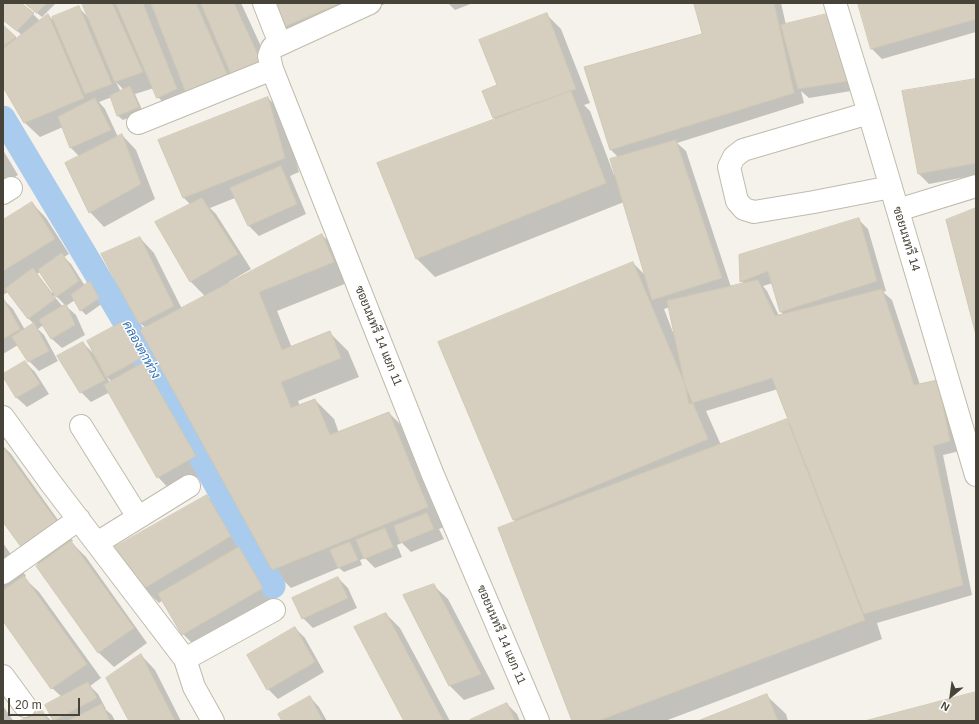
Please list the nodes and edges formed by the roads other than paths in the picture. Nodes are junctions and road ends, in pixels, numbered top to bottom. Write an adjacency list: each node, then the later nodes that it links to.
1 (264, 3): 4 (street)
2 (370, 3): 4 (street, ซอยนนทรี 14 แยก 11)
3 (835, 3): 6 (street, ซอยนนทรี 14)
4 (280, 44): 5 (street, ซอยนนทรี 14 แยก 11)
5 (272, 69): 7 (street); 24 (street, ซอยนนทรี 14 แยก 11)
6 (869, 113): 9 (street, ซอยนนทรี 14); 9 (street)
7 (138, 123)
8 (976, 186): 10 (street)
9 (891, 187): 10 (street, ซอยนนทรี 14)
10 (898, 210): 13 (street, ซอยนนทรี 14)
11 (3, 417): 16 (street)
12 (81, 426): 15 (street)
13 (976, 474)
14 (189, 486): 15 (street)
15 (138, 517): 17 (street)
16 (79, 519): 17 (street); 18 (street)
17 (97, 543): 20 (street)
18 (3, 573)
19 (274, 610): 20 (street)
20 (185, 658): 23 (street)
21 (3, 676): 22 (street)
22 (25, 706)
23 (213, 721)
24 (538, 721)

